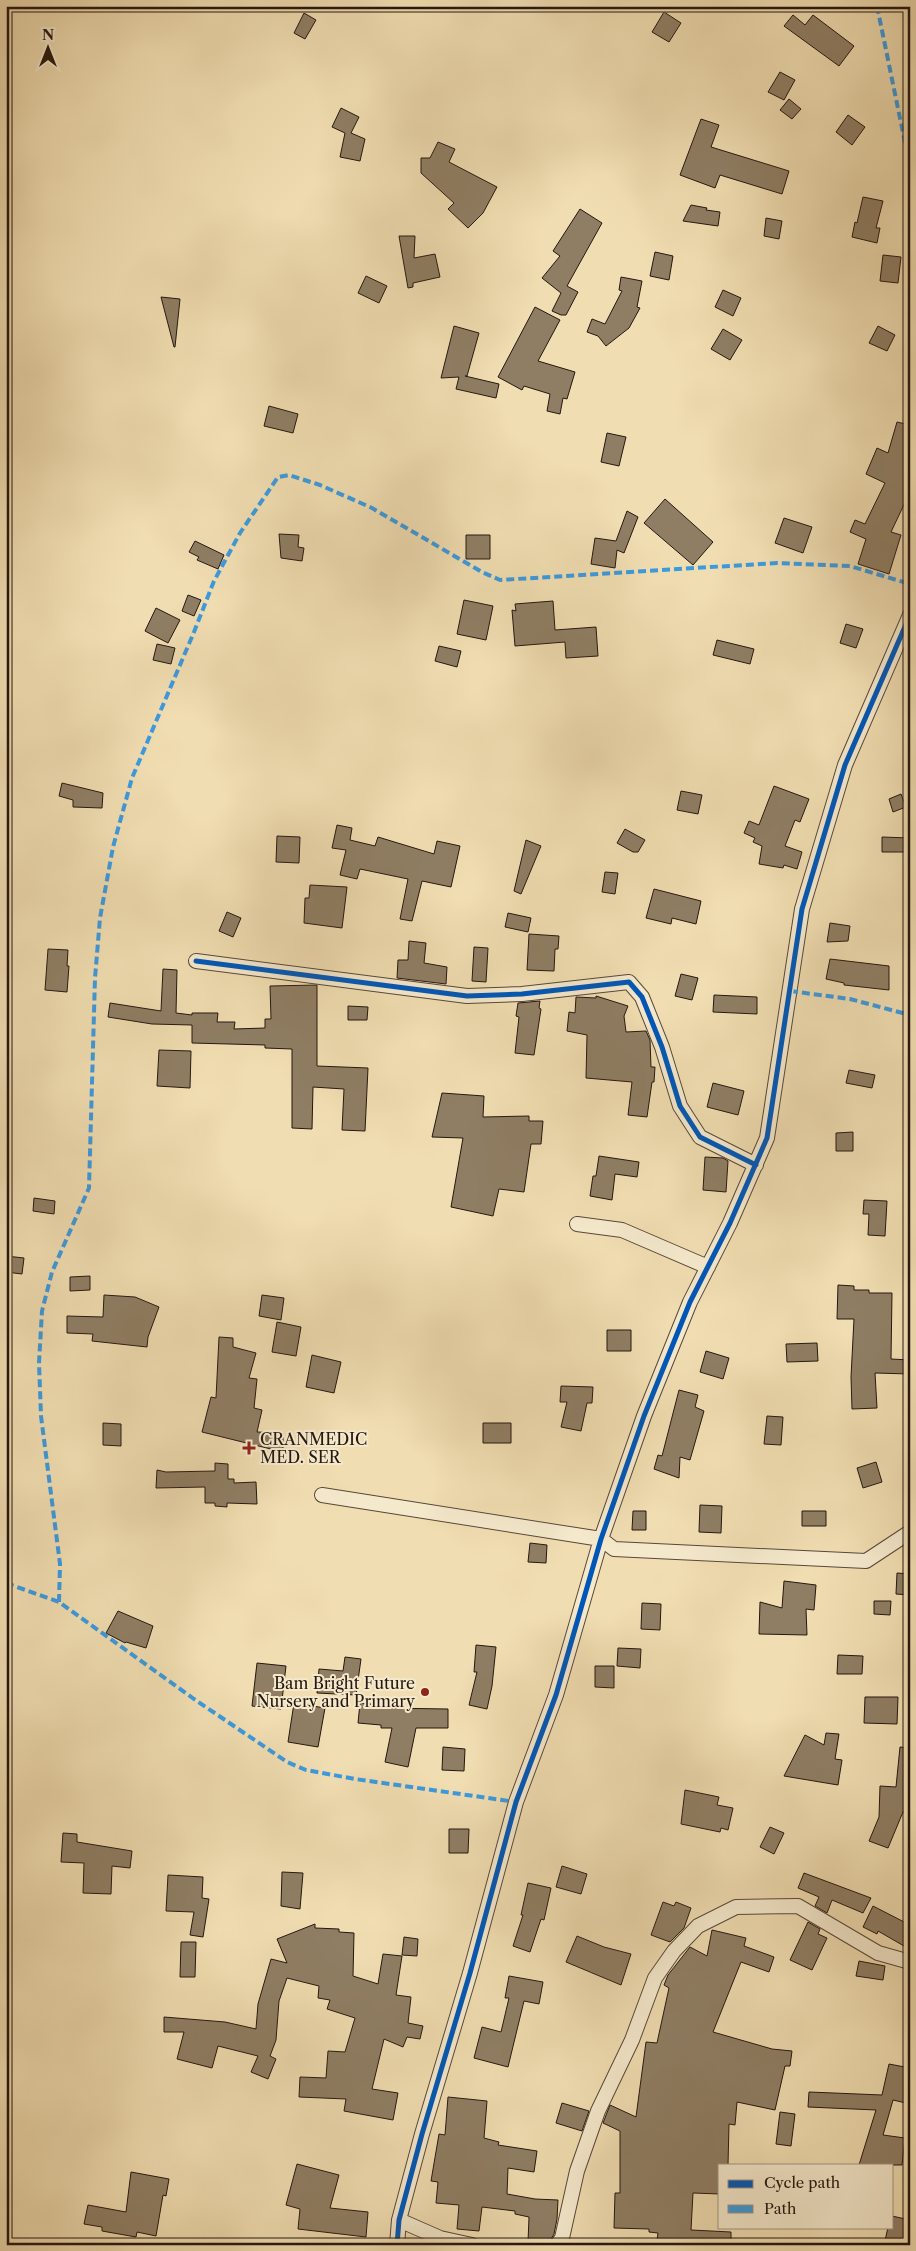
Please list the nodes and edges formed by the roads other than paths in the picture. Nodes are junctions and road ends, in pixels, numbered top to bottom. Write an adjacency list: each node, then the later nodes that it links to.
1 (910, 615): 3 (street)
2 (196, 961): 3 (street)
3 (756, 1165): 5 (street)
4 (577, 1224): 5 (street)
5 (708, 1267): 8 (street)
6 (322, 1495): 8 (street)
7 (910, 1532): 8 (street)
8 (601, 1539): 10 (street)
9 (910, 1962): 13 (street)
10 (399, 2220): 11 (street); 12 (street)
11 (397, 2245)
12 (472, 2245)
13 (557, 2245)

